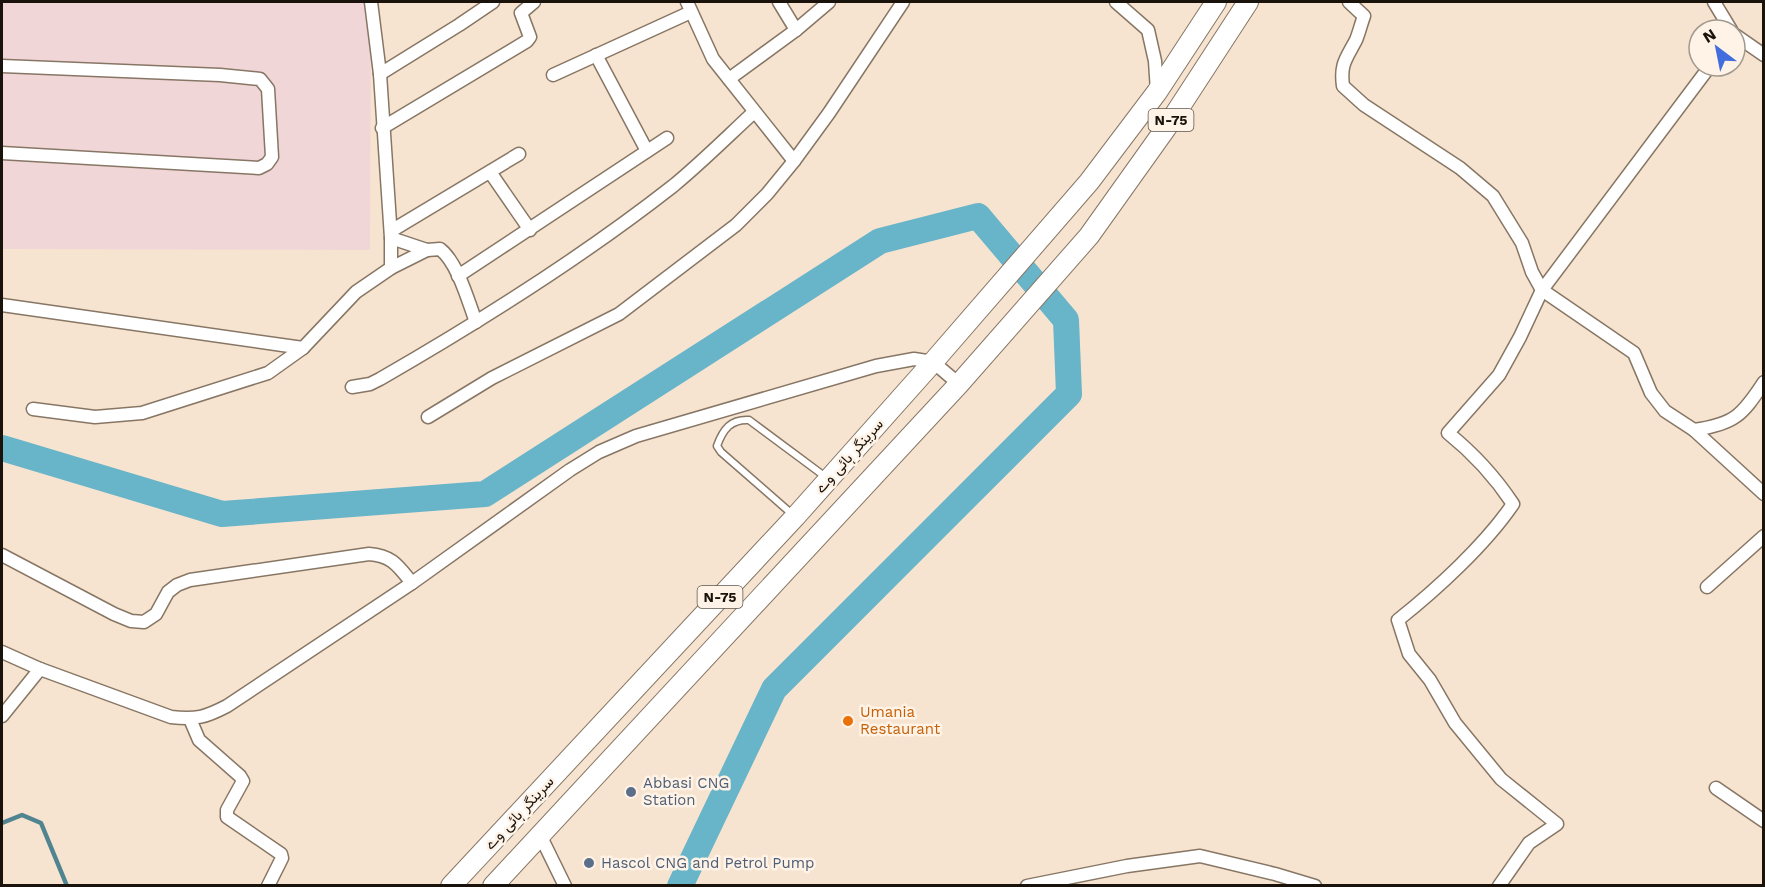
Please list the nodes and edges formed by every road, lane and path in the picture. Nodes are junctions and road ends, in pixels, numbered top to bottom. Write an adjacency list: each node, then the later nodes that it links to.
1 (372, 2): 19 (street)
2 (493, 2): 19 (street)
3 (534, 2): 25 (street)
4 (779, 2): 14 (street)
5 (829, 2): 14 (street)
6 (903, 2): 30 (street)
7 (1116, 2): 23 (street)
8 (1216, 2): 23 (highway, سرینگر ہائی وے / N-75)
9 (1248, 2): 43 (highway, سرینگر ہائی وے / N-75)
10 (1349, 2): 37 (street)
11 (1714, 2): 13 (street)
12 (689, 7): 16 (street); 22 (street)
13 (1724, 18)
14 (796, 30): 22 (street)
15 (1747, 43): 17 (street)
16 (596, 55): 20 (street); 27 (street)
17 (1764, 55)
18 (2, 66): 28 (street)
19 (380, 74): 25 (street)
20 (554, 75)
21 (1701, 78): 37 (street)
22 (729, 79): 24 (street)
23 (1157, 92): 41 (highway, سرینگر ہائی وے / N-75)
24 (754, 112): 30 (street); 39 (street)
25 (382, 128): 33 (street)
26 (667, 138): 27 (street)
27 (647, 152): 32 (street)
28 (2, 153)
29 (519, 154): 31 (street)
30 (794, 161): 46 (street)
31 (490, 172): 32 (street); 33 (street)
32 (530, 230): 36 (street)
33 (391, 235): 34 (street); 35 (street)
34 (427, 250): 35 (street); 36 (street)
35 (391, 268): 40 (street)
36 (458, 276): 39 (street)
37 (1542, 290): 47 (street); 68 (street)
38 (2, 305): 40 (street)
39 (476, 322): 44 (street)
40 (303, 348): 45 (street)
41 (933, 362): 43 (street); 48 (highway, سرینگر ہائی وے / N-75); 53 (street)
42 (1764, 382): 47 (street)
43 (958, 384): 61 (highway, سرینگر ہائی وے / N-75)
44 (352, 387)
45 (33, 409)
46 (428, 417)
47 (1694, 430): 49 (street)
48 (829, 479): 50 (highway, سرینگر ہائی وے / N-75); 50 (lane)
49 (1764, 494)
50 (795, 517): 63 (highway, سرینگر ہائی وے / N-75)
51 (1762, 539): 54 (street)
52 (2, 555): 53 (street)
53 (412, 583): 58 (street)
54 (1707, 587)
55 (2, 652): 56 (street)
56 (40, 669): 57 (street); 58 (street)
57 (2, 716)
58 (190, 719): 62 (street)
59 (1716, 788): 60 (street)
60 (1764, 821)
61 (540, 836): 64 (highway, سرینگر ہائی وے / N-75); 65 (street)
62 (267, 885)
63 (451, 885)
64 (493, 885)
65 (565, 885)
66 (1027, 885): 67 (street)
67 (1315, 885)
68 (1499, 885)

